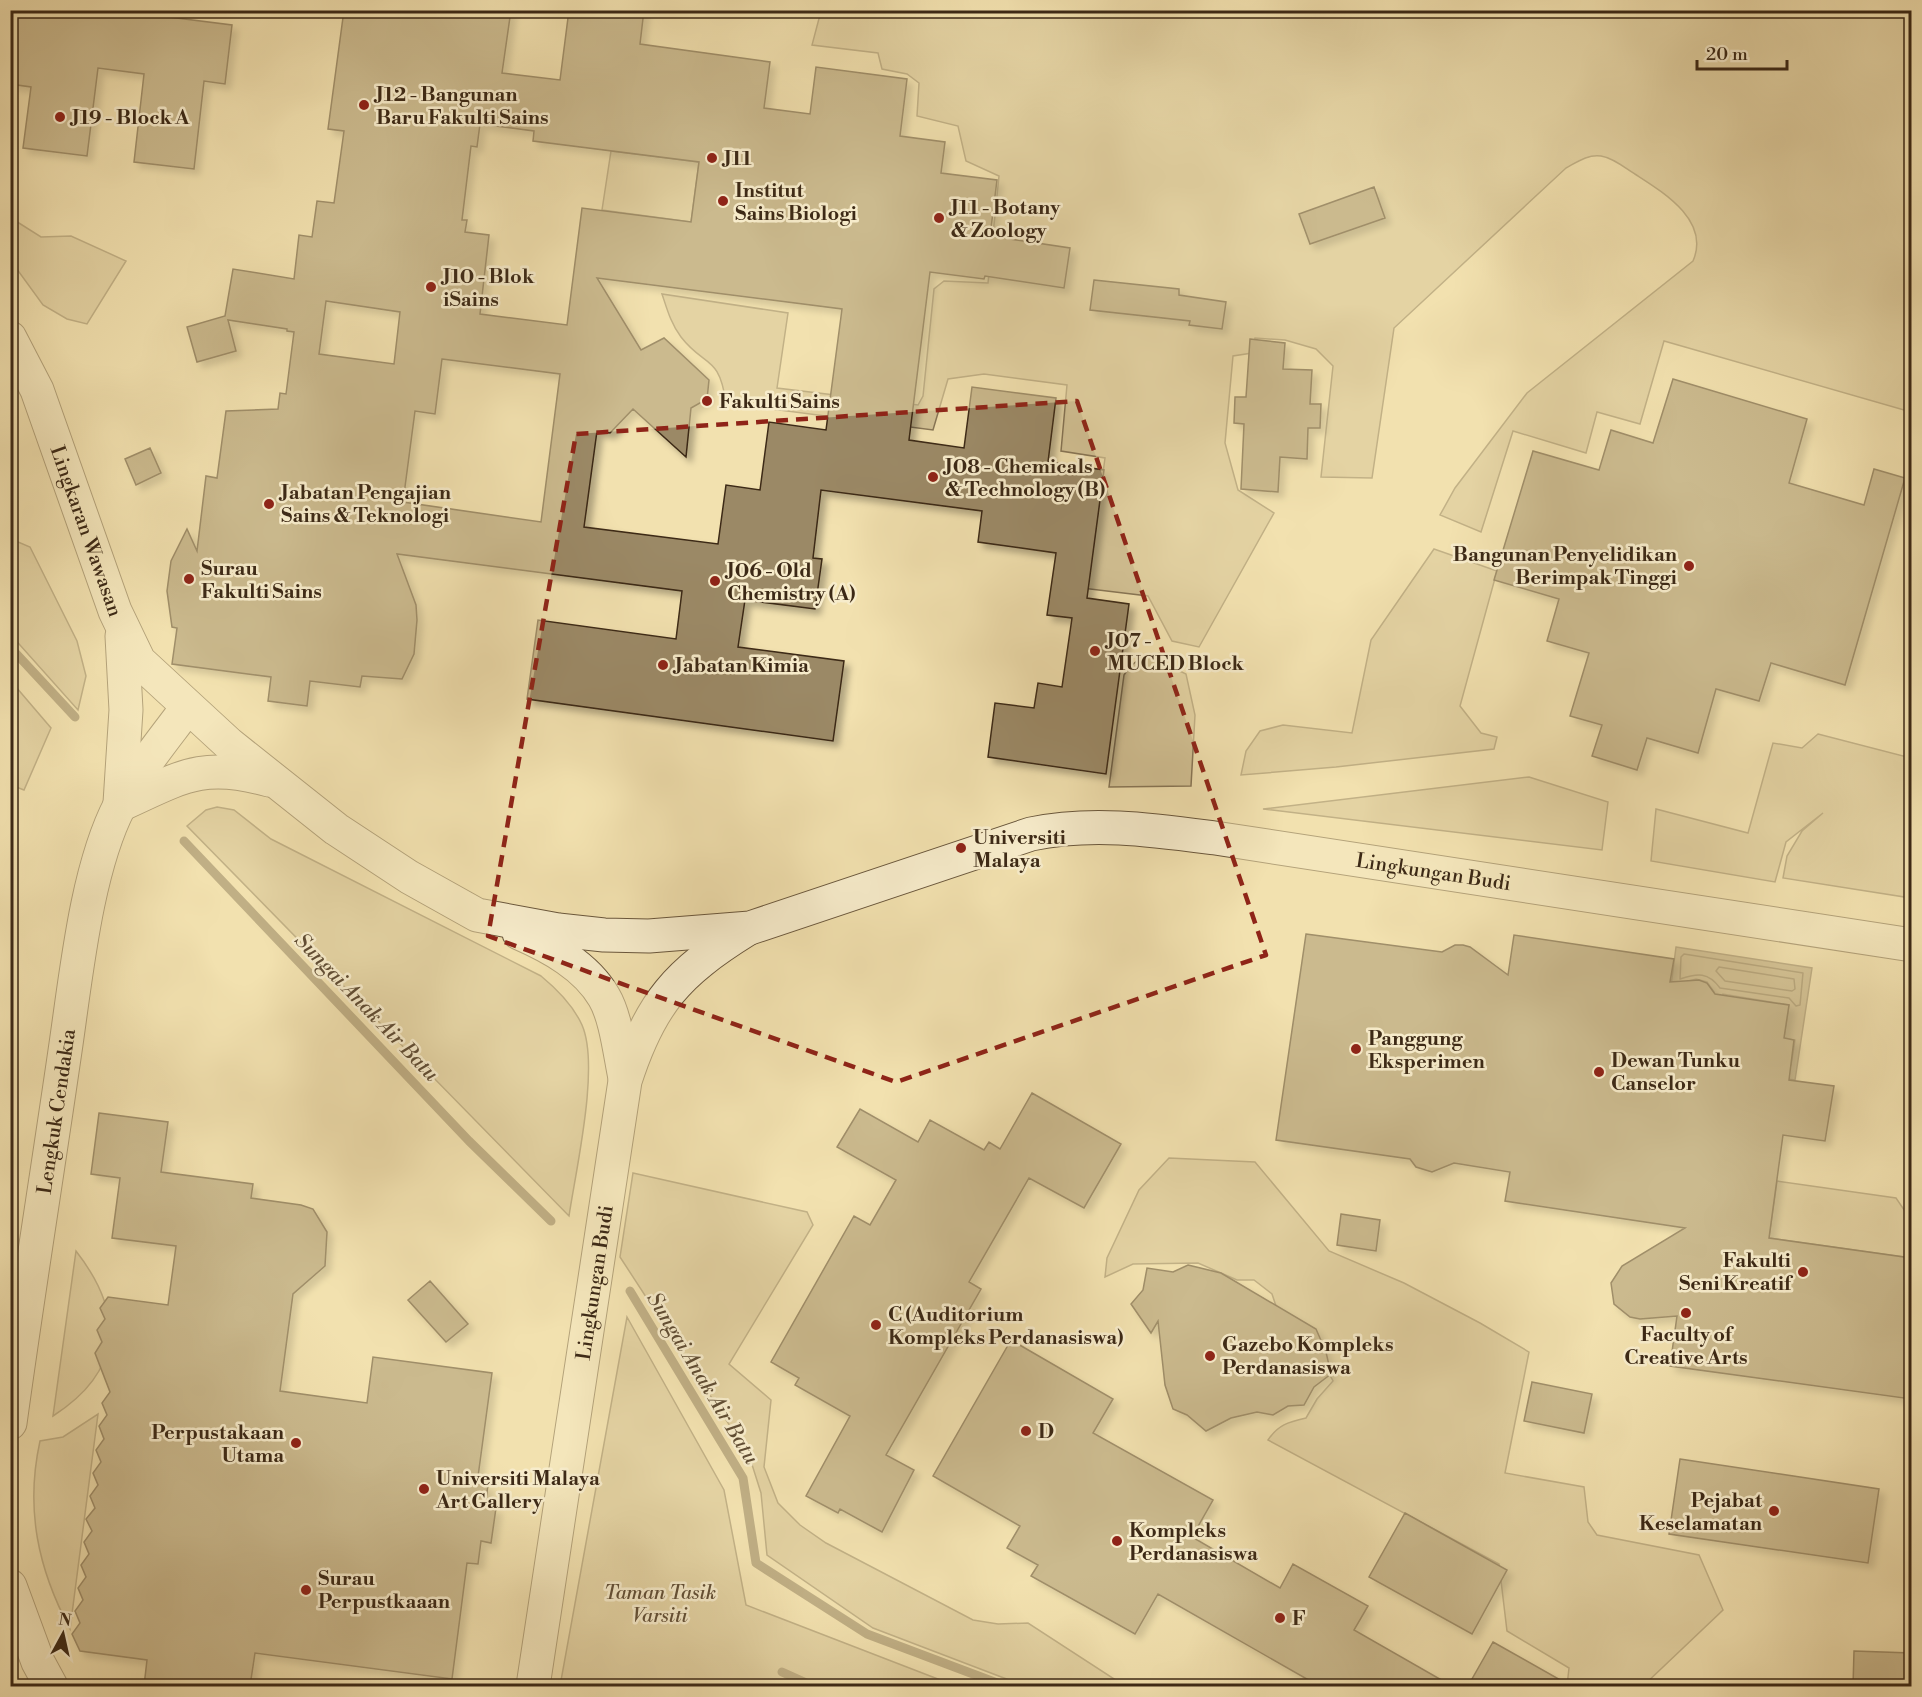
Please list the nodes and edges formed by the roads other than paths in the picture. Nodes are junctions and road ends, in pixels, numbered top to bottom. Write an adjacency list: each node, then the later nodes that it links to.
1 (10, 338): 2 (street, Lingkaran Wawasan)
2 (121, 625): 3 (street, Lingkaran Wawasan); 5 (street, Lengkuk Cendakia)
3 (187, 708): 4 (street); 5 (street, Lengkuk Cendakia)
4 (273, 781): 5 (street); 6 (street, Lingkungan Budi)
5 (120, 805): 10 (street, Lengkuk Cendakia)
6 (477, 915): 7 (street, Lingkungan Budi); 9 (street)
7 (750, 928): 8 (street, Lingkungan Budi); 9 (street, Lingkungan Budi)
8 (1911, 945)
9 (625, 1078): 14 (street, Lingkungan Budi)
10 (10, 1423)
11 (10, 1586): 12 (street)
12 (16, 1616): 13 (street)
13 (51, 1686)
14 (533, 1686)

